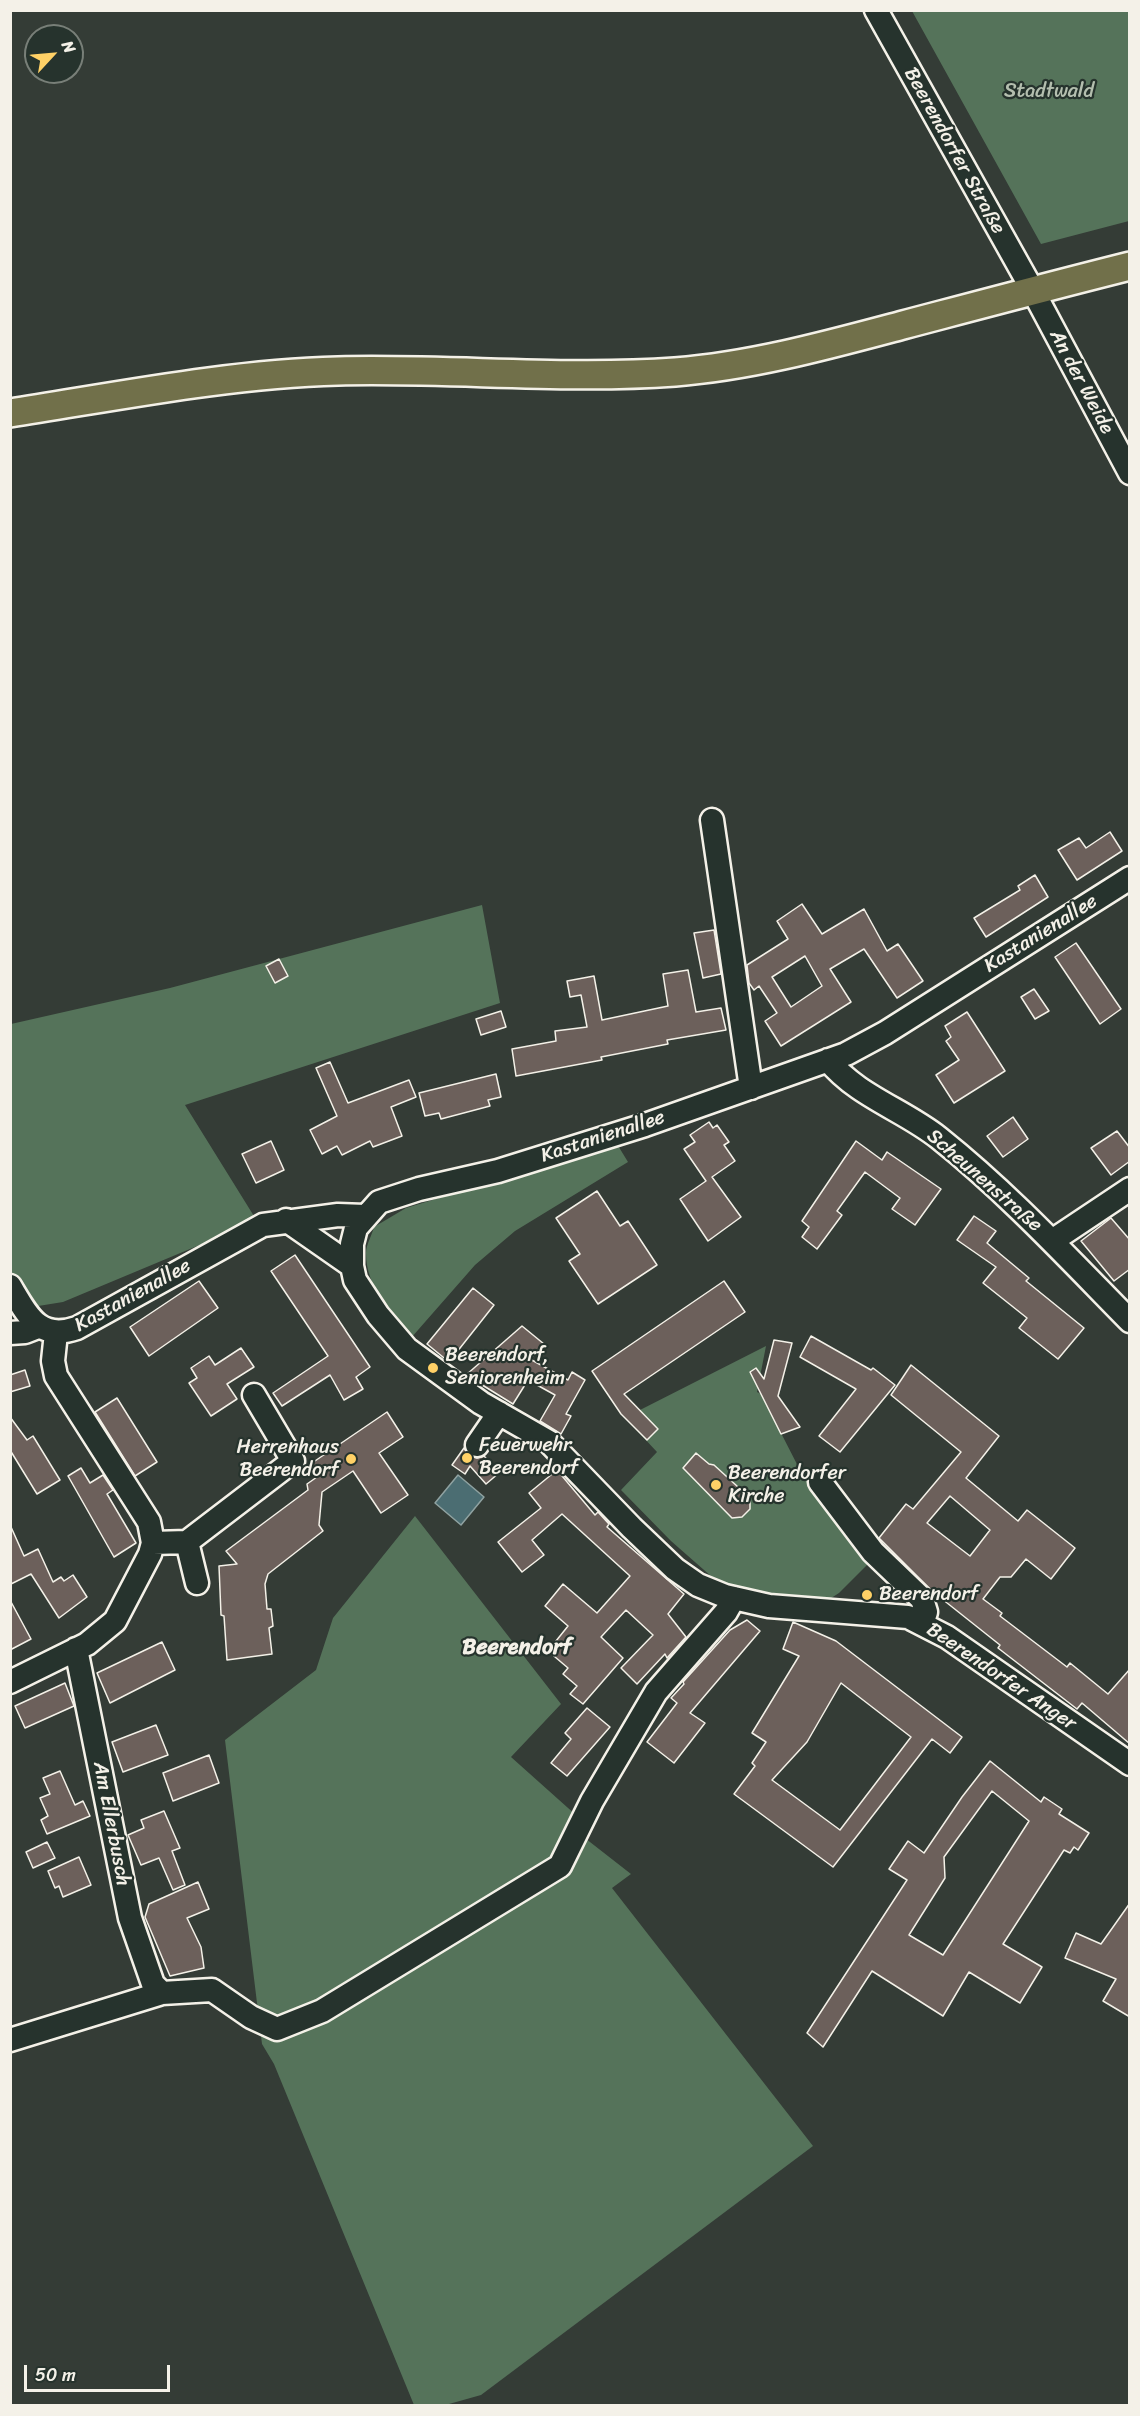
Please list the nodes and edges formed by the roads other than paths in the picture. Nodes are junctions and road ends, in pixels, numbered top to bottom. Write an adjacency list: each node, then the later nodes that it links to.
1 (876, 10): 3 (street, Beerendorfer Straße)
2 (1130, 266): 3 (main road)
3 (1033, 291): 4 (main road); 5 (street, An der Weide)
4 (10, 413)
5 (1130, 473)
6 (712, 820): 9 (street)
7 (1130, 878): 8 (street, Kastanienallee)
8 (828, 1060): 9 (street, Kastanienallee); 13 (street, Scheunenstraße)
9 (752, 1088): 11 (street, Kastanienallee)
10 (1130, 1189): 13 (street, Scheunenstraße)
11 (365, 1216): 12 (street, Kastanienallee); 14 (street, Beerendorfer Anger)
12 (286, 1221): 14 (street); 17 (street, Kastanienallee)
13 (1052, 1241): 16 (street, Scheunenstraße)
14 (352, 1266): 20 (street, Beerendorfer Anger)
15 (10, 1286): 17 (street)
16 (1130, 1321)
17 (47, 1330): 18 (street, Kastanienallee); 24 (street)
18 (10, 1333)
19 (255, 1395): 23 (street)
20 (499, 1413): 21 (street); 26 (street, Beerendorfer Anger)
21 (477, 1445)
22 (820, 1482): 27 (street)
23 (188, 1542): 24 (street); 25 (street)
24 (153, 1543): 28 (street)
25 (197, 1583)
26 (734, 1598): 27 (street, Beerendorfer Anger); 31 (street)
27 (922, 1624): 30 (street, Beerendorfer Anger)
28 (76, 1649): 29 (street); 31 (street, Am Ellerbusch)
29 (10, 1683)
30 (1130, 1764)
31 (162, 1994): 32 (street)
32 (10, 2040)

